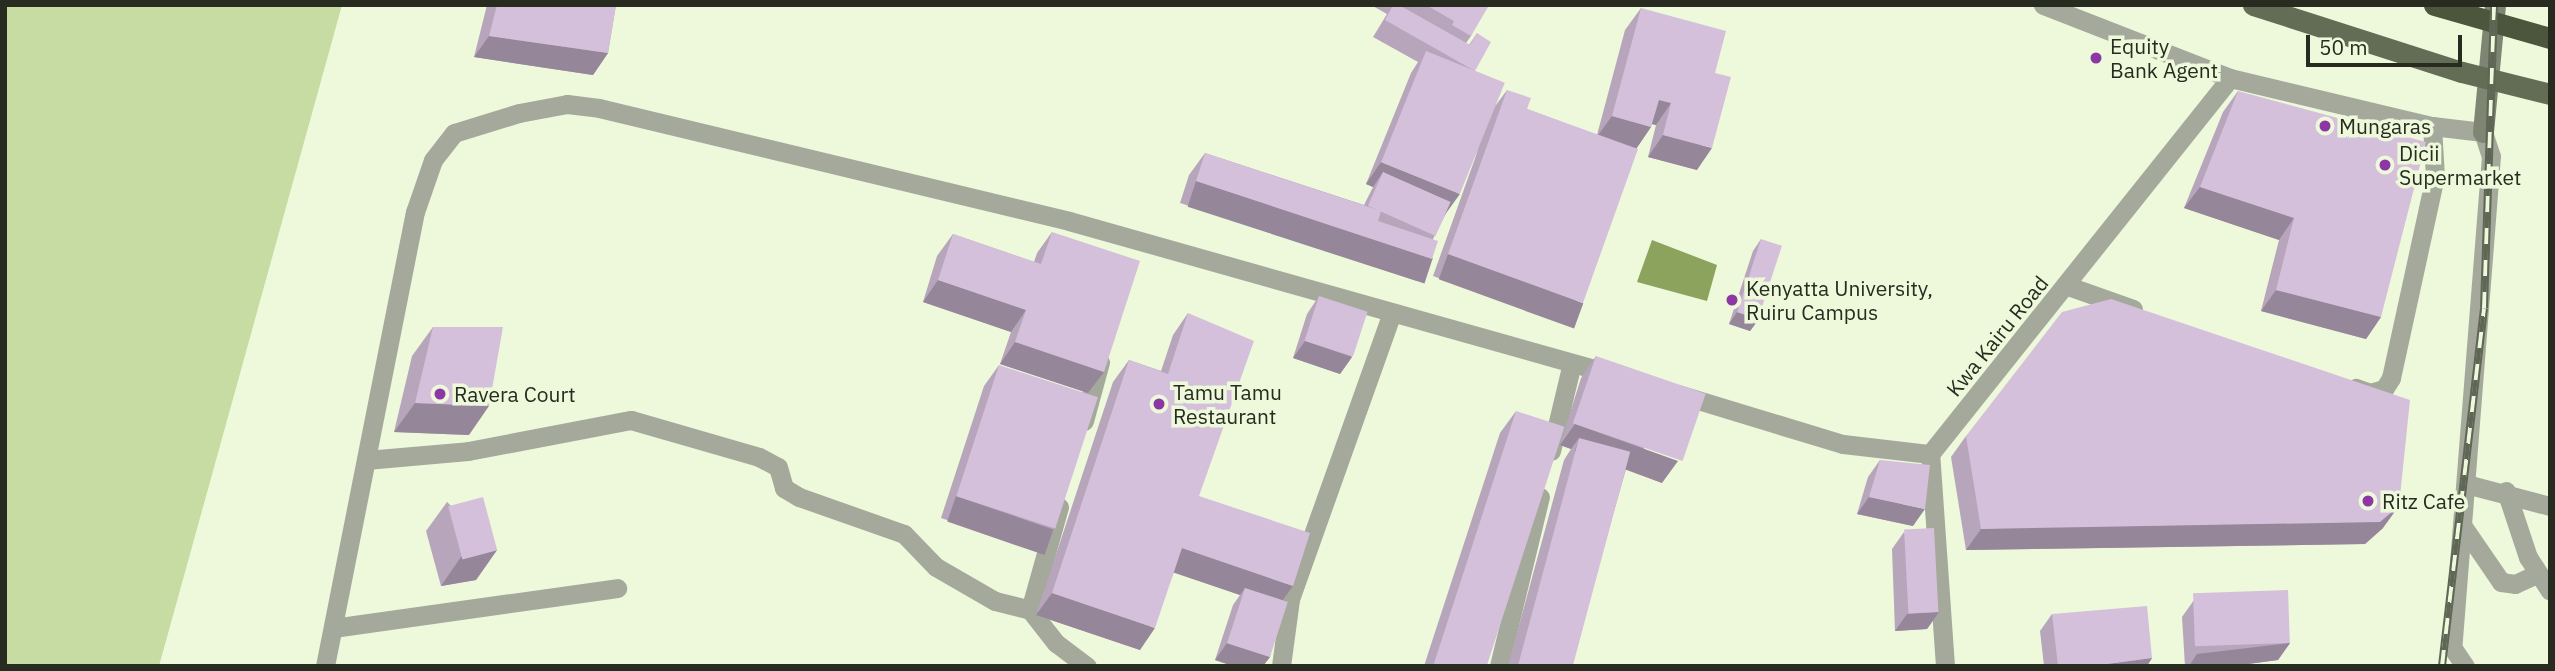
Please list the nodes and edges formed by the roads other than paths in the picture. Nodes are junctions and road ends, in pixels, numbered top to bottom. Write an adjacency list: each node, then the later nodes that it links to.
1 (2043, 5): 6 (street)
2 (2253, 5): 7 (main road)
3 (2434, 5): 5 (highway)
4 (2496, 5): 9 (street)
5 (2550, 38)
6 (2230, 79): 8 (street); 12 (street, Kwa Kairu Road)
7 (2550, 94)
8 (2432, 126): 9 (street); 18 (street)
9 (2483, 132): 24 (street)
10 (1139, 241): 11 (street); 13 (street); 22 (street)
11 (1131, 266)
12 (2068, 286): 14 (street); 21 (street, Kwa Kairu Road)
13 (1391, 314): 16 (street); 35 (street)
14 (2147, 314)
15 (1107, 340): 20 (street)
16 (1572, 363): 17 (street); 36 (street)
17 (1629, 379)
18 (2330, 379)
19 (1653, 386): 21 (street)
20 (1077, 443)
21 (1930, 454): 37 (street)
22 (366, 460): 31 (street); 32 (street)
23 (1066, 482): 31 (street)
24 (2466, 484): 25 (street); 27 (street)
25 (2506, 491): 26 (street); 28 (street)
26 (2550, 506)
27 (2462, 525): 28 (street); 38 (street)
28 (2536, 574): 30 (street)
29 (617, 587): 32 (street)
30 (2550, 591)
31 (1030, 610): 34 (street)
32 (333, 628): 33 (street)
33 (325, 666)
34 (1087, 666)
35 (1281, 666)
36 (1499, 666)
37 (1945, 666)
38 (2465, 666)

